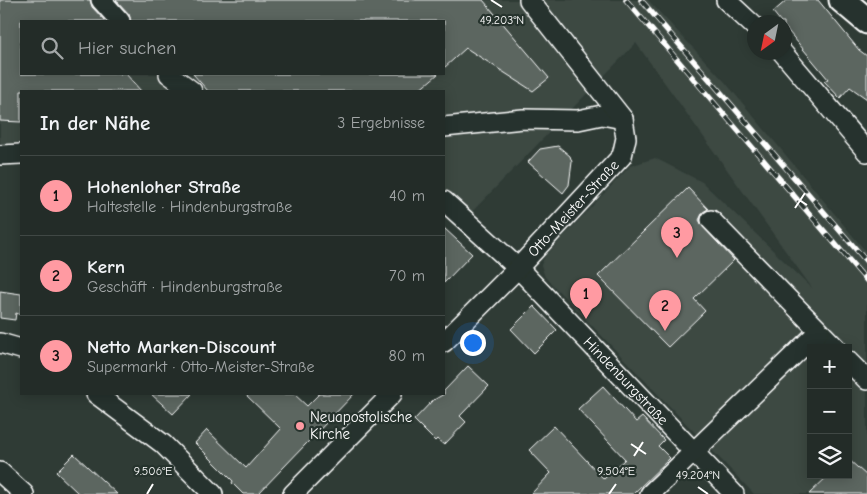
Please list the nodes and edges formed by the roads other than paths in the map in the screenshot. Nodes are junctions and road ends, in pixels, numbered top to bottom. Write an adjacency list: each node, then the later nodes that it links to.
1 (101, 0): 7 (street)
2 (530, 0): 13 (street)
3 (726, 0): 8 (street)
4 (842, 0): 9 (main road)
5 (855, 0): 6 (main road)
6 (867, 16)
7 (119, 20)
8 (747, 20)
9 (867, 21)
10 (789, 60): 15 (street)
11 (170, 75): 12 (street)
12 (191, 90)
13 (624, 120): 14 (street); 20 (street, Otto-Meister-Straße)
14 (445, 127)
15 (867, 152)
16 (20, 154): 17 (street)
17 (0, 155)
18 (445, 202): 20 (street, Hindenburgstraße)
19 (711, 220): 21 (street)
20 (518, 268): 22 (street, Otto-Meister-Straße); 30 (street, Hindenburgstraße)
21 (819, 331): 24 (street); 30 (street)
22 (445, 341)
23 (0, 342): 25 (street)
24 (832, 344)
25 (20, 349)
26 (852, 365): 27 (street)
27 (867, 380)
28 (97, 395): 33 (street)
29 (391, 395): 34 (street)
30 (695, 452): 35 (street); 36 (street, Hindenburgstraße)
31 (0, 472): 32 (street)
32 (24, 494)
33 (213, 494)
34 (293, 494)
35 (650, 494)
36 (734, 494)

